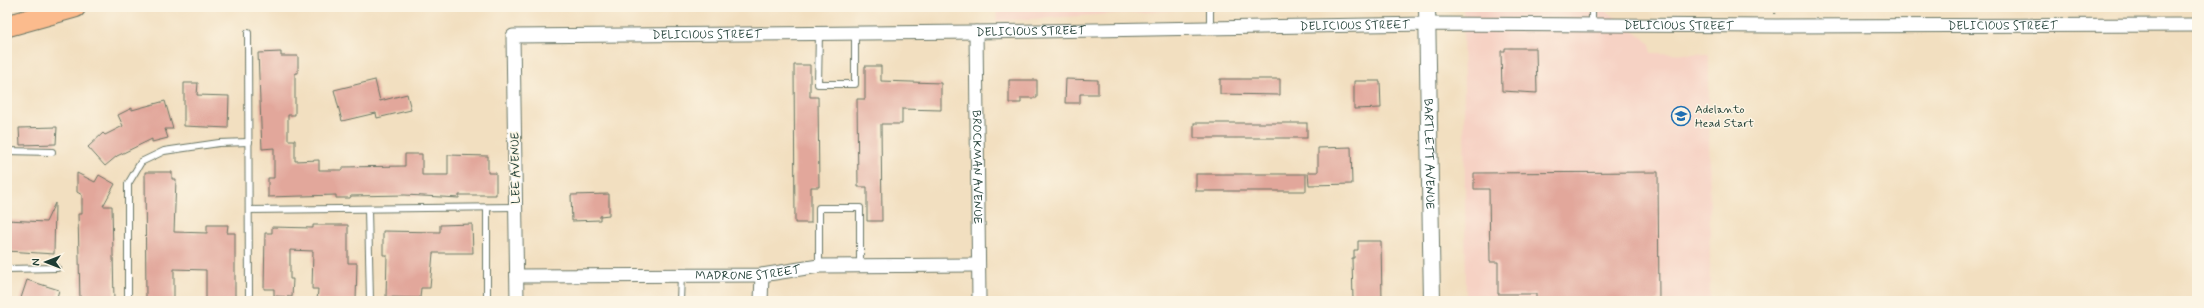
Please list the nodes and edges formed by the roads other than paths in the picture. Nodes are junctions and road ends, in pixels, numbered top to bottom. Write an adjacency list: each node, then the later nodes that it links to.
1 (75, 7): 8 (highway)
2 (1210, 7): 9 (lane)
3 (1427, 7): 5 (street, BARTLETT AVENUE)
4 (1592, 7): 6 (lane)
5 (1427, 24): 6 (street, DELICIOUS STREET); 9 (street, DELICIOUS STREET); 38 (street, BARTLETT AVENUE)
6 (1592, 25): 7 (street, DELICIOUS STREET)
7 (2197, 25)
8 (7, 26)
9 (1210, 28): 11 (street, DELICIOUS STREET)
10 (248, 32): 15 (lane)
11 (976, 32): 13 (street, DELICIOUS STREET); 22 (street, BROCKMAN AVENUE)
12 (818, 33): 13 (street, DELICIOUS STREET); 13 (lane); 14 (street, DELICIOUS STREET)
13 (855, 33)
14 (513, 36): 18 (street, LEE AVENUE)
15 (249, 142): 21 (lane); 30 (lane)
16 (7, 151): 17 (lane)
17 (52, 152)
18 (516, 207): 19 (lane); 29 (street, LEE AVENUE)
19 (487, 208): 20 (lane); 33 (lane)
20 (368, 209): 21 (lane); 32 (lane)
21 (249, 210): 31 (lane)
22 (978, 265): 24 (street, MADRONE STREET); 37 (street, BROCKMAN AVENUE)
23 (819, 266): 24 (street, MADRONE STREET); 24 (lane); 28 (street, MADRONE STREET)
24 (860, 266)
25 (7, 268): 26 (lane)
26 (57, 268)
27 (681, 275): 28 (street, MADRONE STREET); 29 (street, MADRONE STREET); 35 (lane)
28 (762, 275): 36 (street)
29 (517, 276): 34 (street, LEE AVENUE)
30 (128, 301)
31 (249, 301)
32 (370, 301)
33 (487, 301)
34 (517, 301)
35 (680, 301)
36 (762, 301)
37 (979, 301)
38 (1432, 301)

